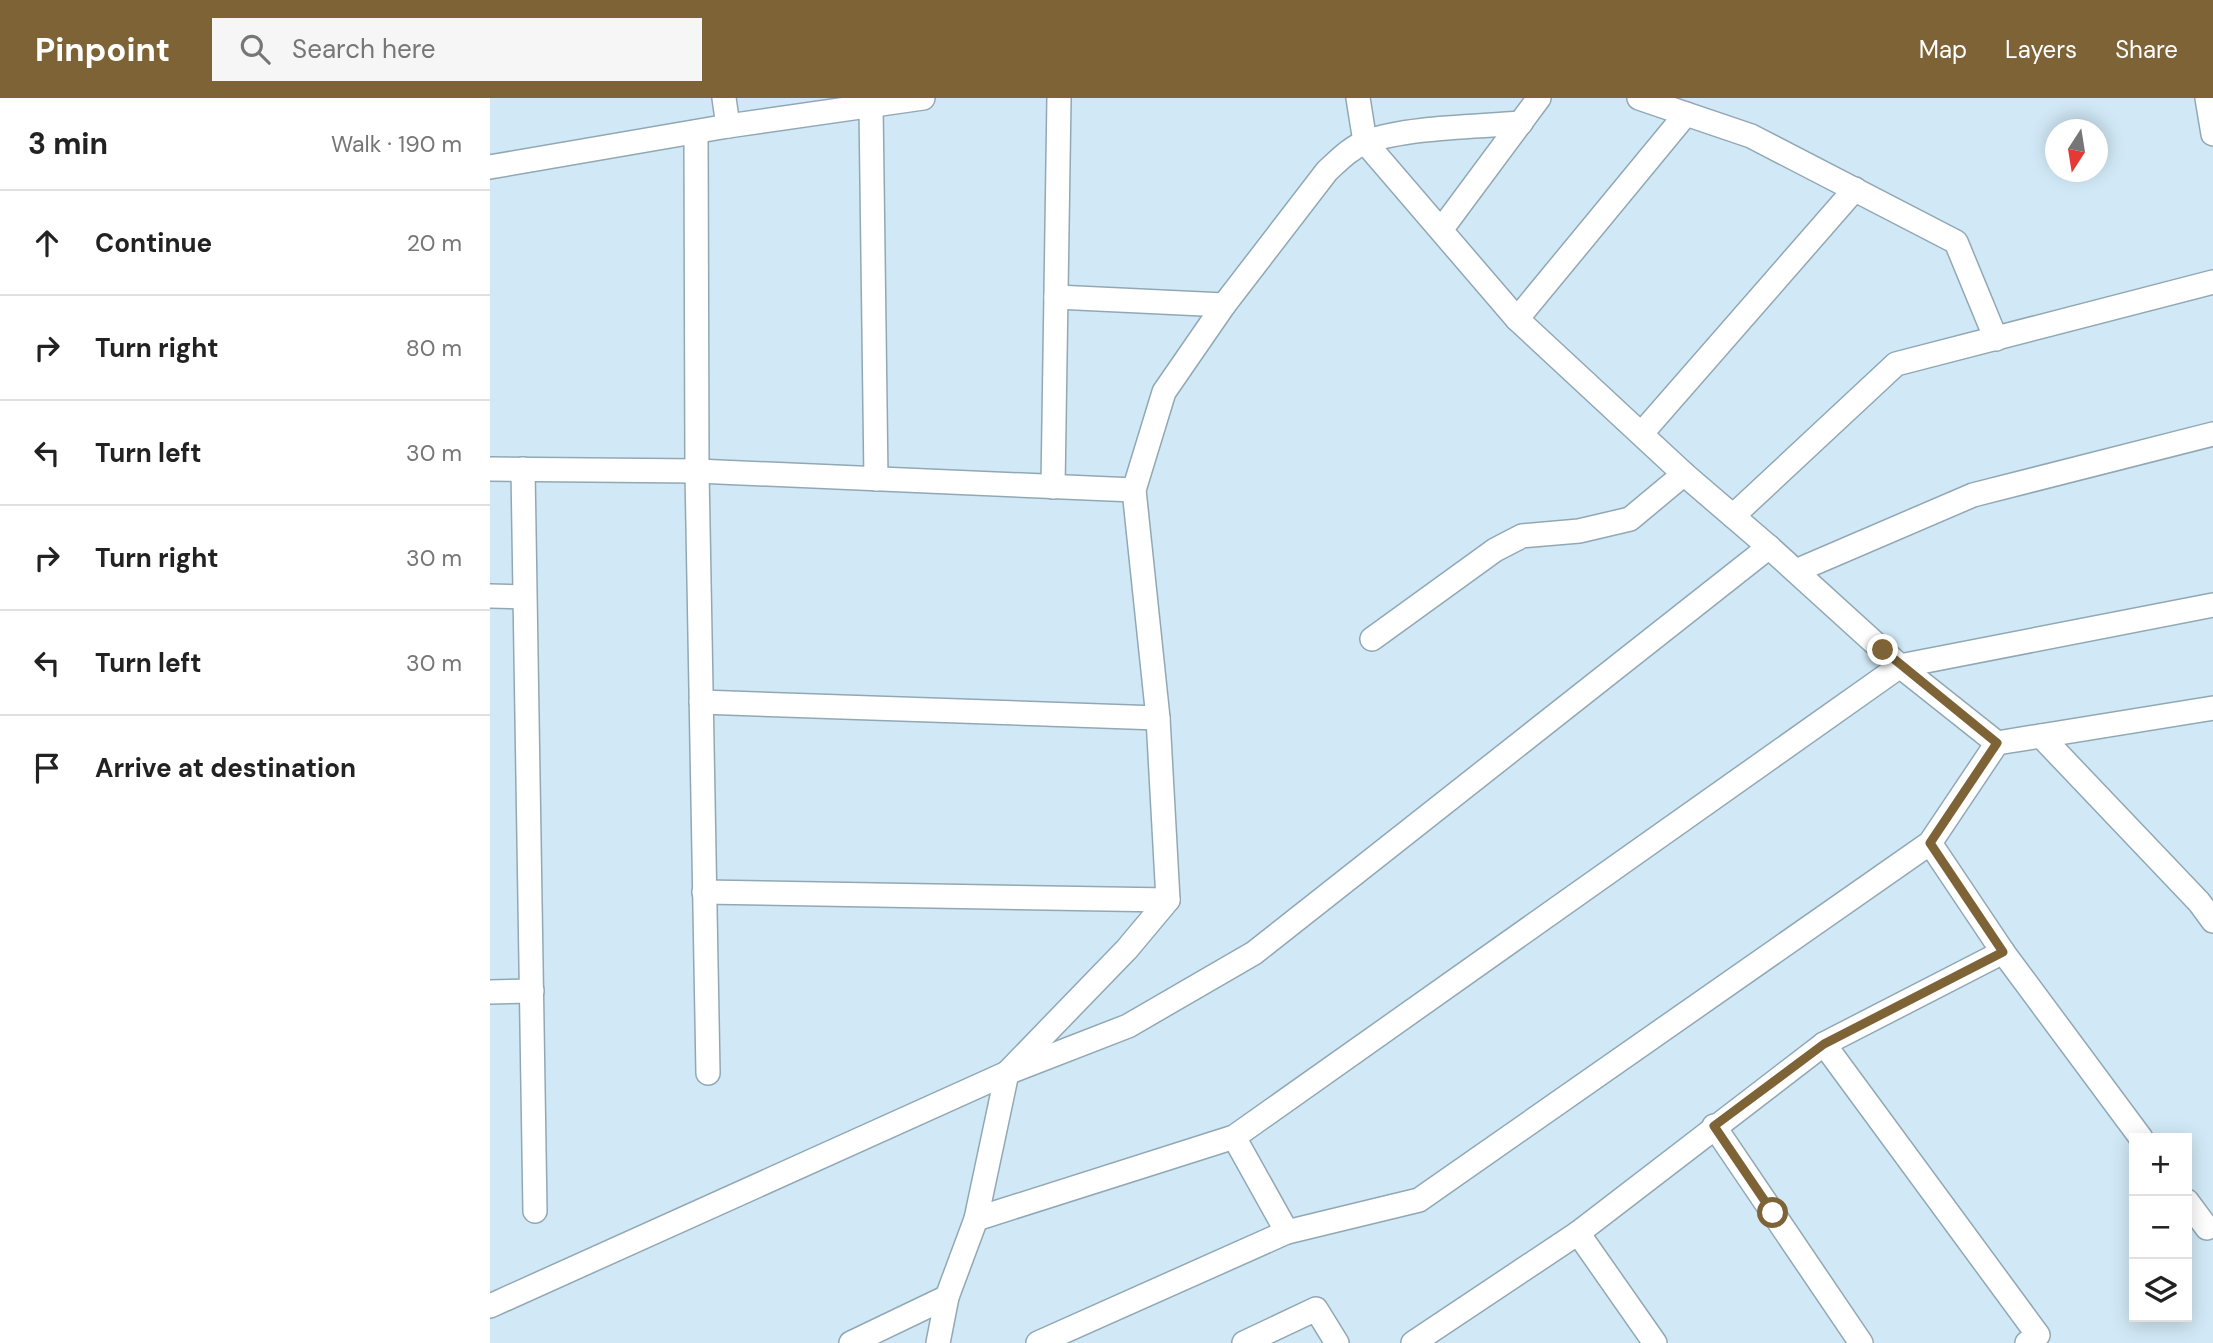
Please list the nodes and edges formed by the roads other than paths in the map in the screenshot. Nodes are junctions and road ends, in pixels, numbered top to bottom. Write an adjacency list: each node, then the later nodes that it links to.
1 (724, 98): 11 (street)
2 (923, 98): 8 (street)
3 (1059, 98): 19 (street)
4 (1358, 98): 14 (street)
5 (1539, 98): 10 (street)
6 (1639, 98): 9 (street)
7 (2207, 98): 13 (street)
8 (871, 106): 11 (street); 29 (street)
9 (1686, 114): 16 (street); 21 (street)
10 (1521, 123): 14 (street); 17 (street)
11 (728, 126): 12 (street)
12 (696, 132): 15 (street); 27 (street)
13 (2213, 134)
14 (1365, 142): 17 (street); 20 (street)
15 (490, 167)
16 (1855, 190): 22 (street); 23 (street)
17 (1441, 230): 21 (street)
18 (2213, 282): 22 (street)
19 (1056, 297): 20 (street); 30 (street)
20 (1224, 305): 31 (street)
21 (1517, 319): 23 (street)
22 (1996, 339): 32 (street)
23 (1642, 433): 28 (street)
24 (2213, 434): 34 (street)
25 (490, 469): 26 (street)
26 (523, 470): 27 (street); 36 (street)
27 (696, 471): 29 (street); 40 (street)
28 (1684, 474): 32 (street); 38 (street)
29 (876, 479): 30 (street)
30 (1053, 487): 31 (street)
31 (1134, 490): 42 (street)
32 (1733, 516): 33 (street)
33 (1769, 547): 34 (street); 55 (street)
34 (1796, 571): 39 (street)
35 (490, 596): 36 (street)
36 (524, 597): 51 (street)
37 (2213, 605): 39 (street)
38 (1372, 639)
39 (1900, 666): 44 (street); 58 (street)
40 (701, 702): 42 (street); 46 (street)
41 (2213, 708): 43 (street)
42 (1158, 718): 47 (street)
43 (2040, 736): 44 (street); 48 (street)
44 (1997, 743): 45 (street)
45 (1930, 843): 50 (street); 63 (street)
46 (704, 892): 47 (street); 54 (street)
47 (1168, 900): 55 (street)
48 (2206, 901): 49 (street)
49 (2213, 921)
50 (2003, 952): 53 (street); 57 (street)
51 (532, 991): 52 (street); 60 (street)
52 (490, 992)
53 (1824, 1044): 56 (street); 75 (street)
54 (708, 1073)
55 (1007, 1073): 61 (street); 66 (street)
56 (1714, 1126): 64 (street); 74 (street)
57 (2137, 1133)
58 (1234, 1137): 61 (street); 63 (street)
59 (2192, 1207): 62 (street)
60 (535, 1211)
61 (976, 1219): 65 (street)
62 (2207, 1228)
63 (1287, 1232): 69 (street)
64 (1578, 1233): 72 (street); 73 (street)
65 (947, 1297): 67 (street); 68 (street)
66 (490, 1306)
67 (851, 1343)
68 (938, 1343)
69 (1038, 1343)
70 (1244, 1343): 71 (street)
71 (1337, 1343)
72 (1413, 1343)
73 (1655, 1343)
74 (1861, 1343)
75 (2027, 1343)

